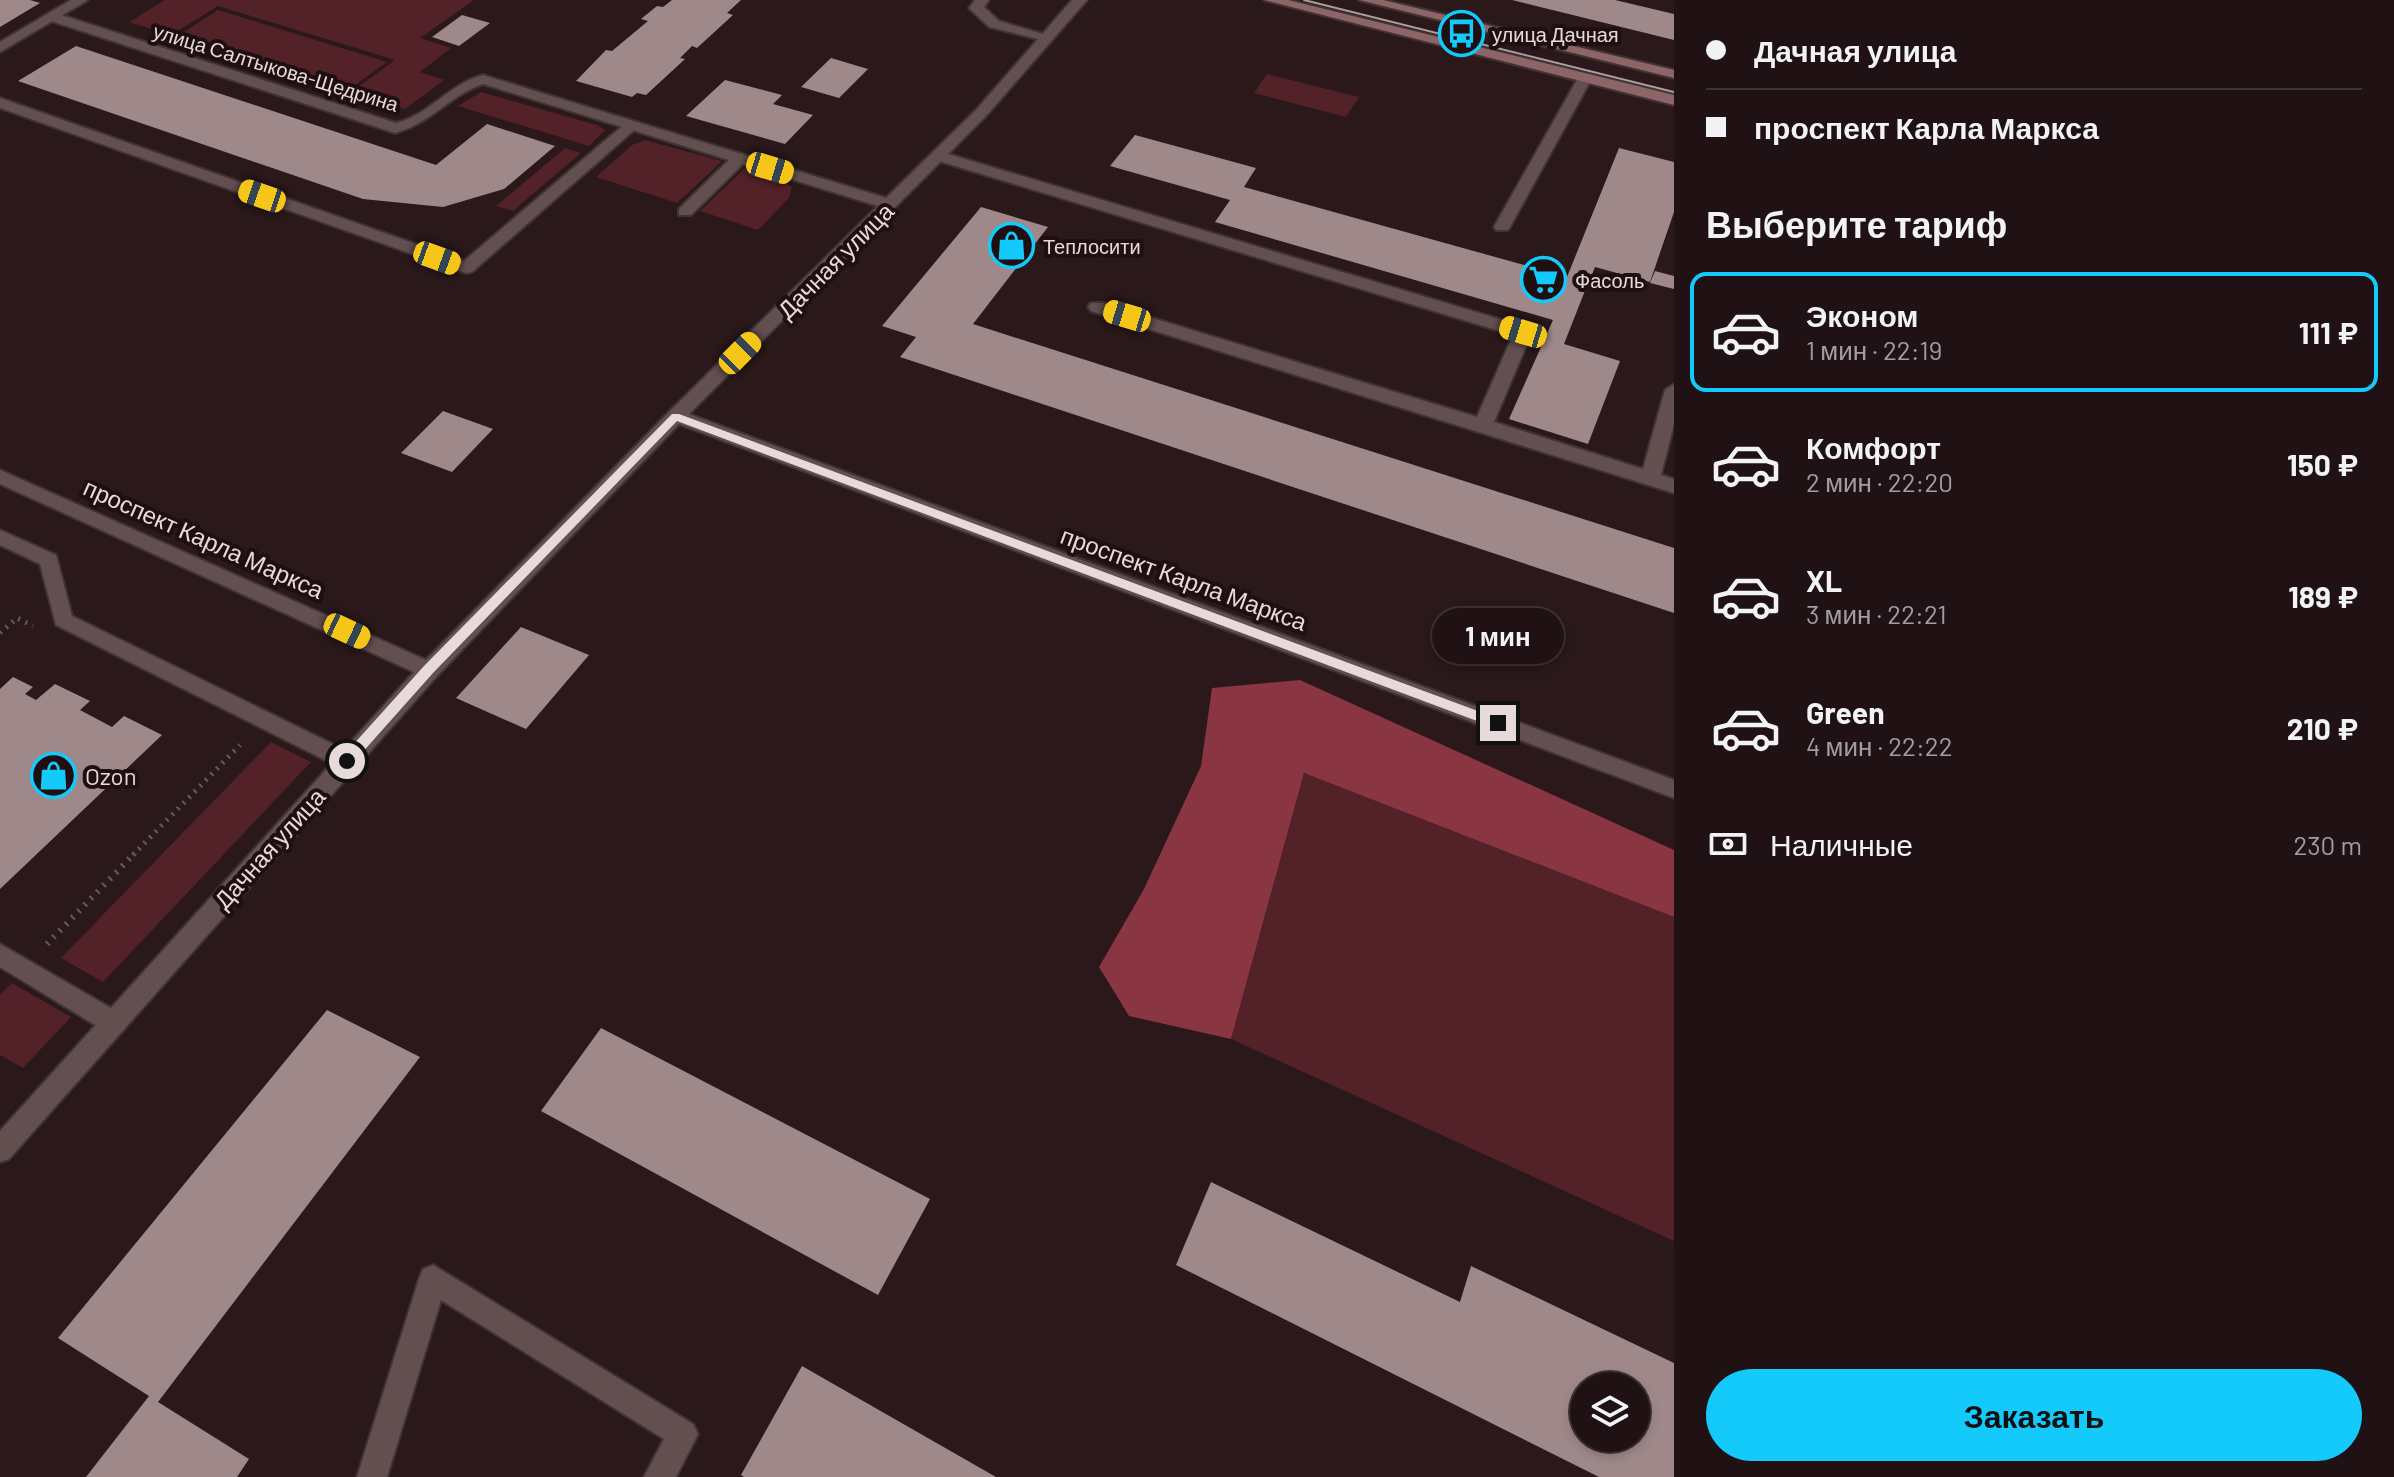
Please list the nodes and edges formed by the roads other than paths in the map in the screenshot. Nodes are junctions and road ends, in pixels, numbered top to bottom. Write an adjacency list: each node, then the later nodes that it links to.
1 (81, 0): 6 (street)
2 (982, 0): 7 (street)
3 (1080, 0): 7 (street, Дачная улица)
4 (1271, 0): 10 (main road)
5 (1366, 0): 9 (main road)
6 (53, 17): 8 (street); 13 (street, улица Салтыкова-Щедрина)
7 (1046, 37): 14 (street, Дачная улица)
8 (0, 48)
9 (1674, 74)
10 (1585, 78): 11 (main road); 18 (street)
11 (1674, 100)
12 (0, 103): 13 (street)
13 (632, 125): 15 (street, улица Салтыкова-Щедрина)
14 (938, 156): 16 (street, Дачная улица); 22 (street)
15 (740, 158): 16 (street, улица Салтыкова-Щедрина); 17 (street)
16 (890, 205): 21 (street, Дачная улица)
17 (685, 212)
18 (1502, 227)
19 (1097, 307): 22 (street)
20 (1674, 390): 24 (street)
21 (676, 416): 27 (street, Дачная улица); 29 (street, проспект Карла Маркса)
22 (1483, 425): 24 (street)
23 (0, 476): 27 (street, проспект Карла Маркса)
24 (1650, 479): 25 (street)
25 (1674, 486)
26 (0, 537): 28 (street)
27 (429, 670): 28 (street, Дачная улица)
28 (347, 761): 31 (street, Дачная улица)
29 (1674, 789)
30 (7, 958): 31 (street)
31 (114, 1023): 32 (street, Дачная улица)
32 (0, 1150)
33 (372, 1477): 34 (street)
34 (659, 1477)

